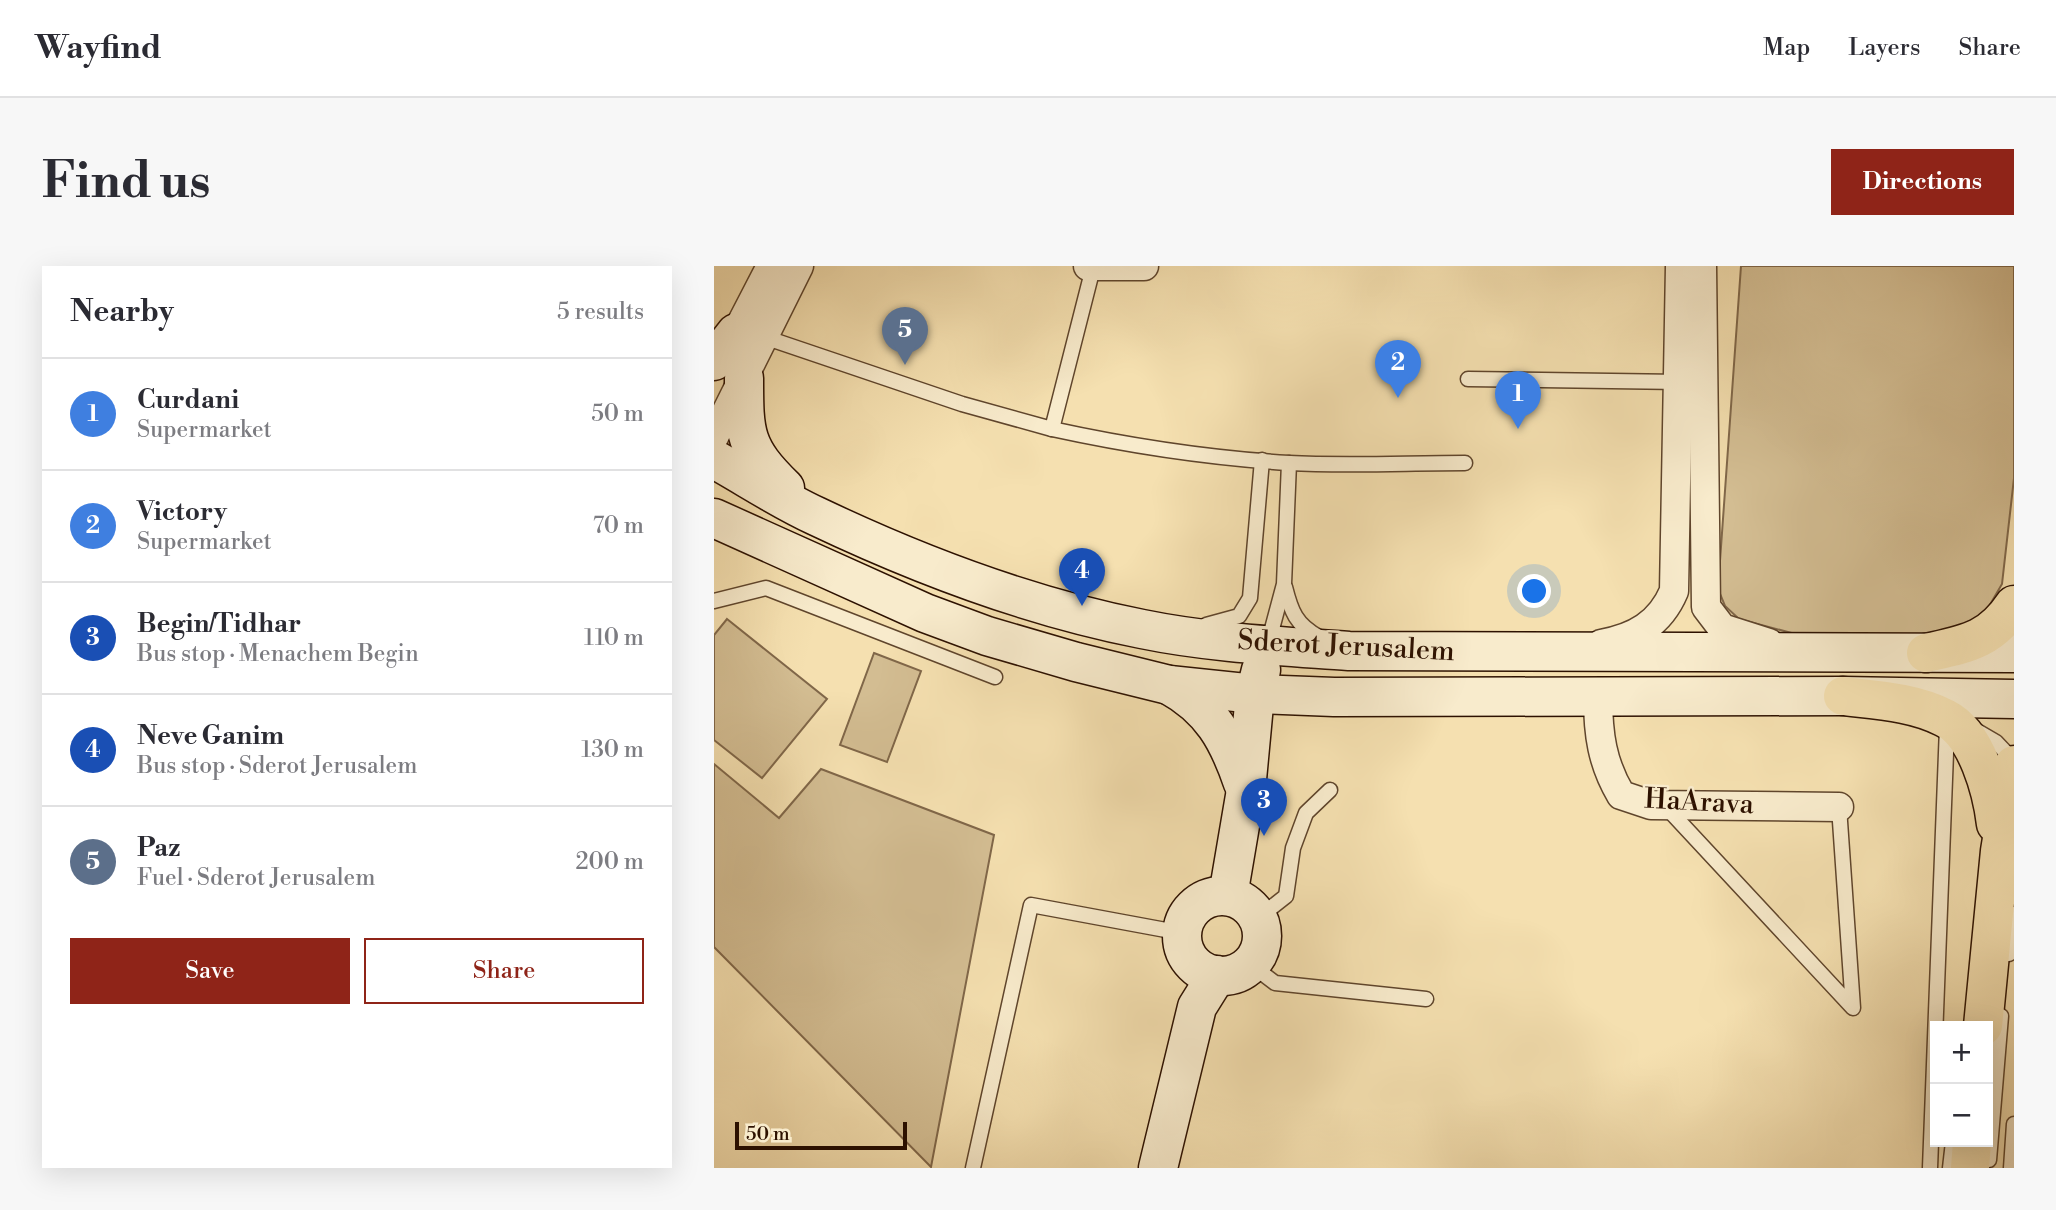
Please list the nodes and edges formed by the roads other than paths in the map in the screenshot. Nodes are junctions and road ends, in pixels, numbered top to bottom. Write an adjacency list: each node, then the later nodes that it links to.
1 (771, 266): 7 (street)
2 (799, 266): 7 (street)
3 (1144, 266): 6 (street)
4 (1680, 266): 9 (street)
5 (1702, 266): 9 (street)
6 (1091, 267): 10 (lane)
7 (734, 357): 10 (lane); 11 (street); 16 (main road)
8 (1468, 379): 9 (lane)
9 (1691, 382): 26 (street); 27 (street)
10 (1052, 429): 13 (lane)
11 (714, 437)
12 (714, 459): 16 (main road, Sderot Jerusalem)
13 (1262, 460): 14 (lane); 23 (lane)
14 (1289, 463): 15 (lane); 20 (lane)
15 (1465, 463)
16 (815, 516): 23 (main road, Sderot Jerusalem)
17 (714, 519): 19 (main road, Sderot Jerusalem)
18 (714, 549): 19 (main road)
19 (783, 551): 31 (main road, Sderot Jerusalem)
20 (1284, 584): 24 (lane); 25 (lane)
21 (714, 601): 30 (lane)
22 (2014, 605): 28 (highway)
23 (1145, 630): 24 (main road, Sderot Jerusalem)
24 (1267, 645): 25 (main road, Sderot Jerusalem); 32 (main road)
25 (1349, 650): 26 (main road, Sderot Jerusalem)
26 (1529, 652): 27 (main road, Sderot Jerusalem)
27 (1820, 652): 28 (main road, Sderot Jerusalem)
28 (1926, 653): 29 (main road, Sderot Jerusalem)
29 (2014, 653)
30 (995, 677)
31 (1169, 685): 32 (main road, Sderot Jerusalem); 39 (main road)
32 (1255, 694): 33 (main road, Sderot Jerusalem); 39 (main road)
33 (1335, 696): 35 (main road, Sderot Jerusalem); 39 (main road)
34 (1843, 696): 35 (main road, Sderot Jerusalem); 36 (main road, Sderot Jerusalem); 37 (highway)
35 (1598, 697): 41 (street, HaArava)
36 (2014, 699)
37 (1947, 719): 38 (lane); 43 (highway); 57 (lane)
38 (2014, 763): 43 (highway)
39 (1247, 777): 44 (main road)
40 (1330, 790): 46 (lane)
41 (1665, 806): 42 (street, HaArava); 42 (lane)
42 (1839, 807)
43 (2000, 851): 51 (highway)
44 (1228, 896): 46 (main road); 47 (main road)
45 (2014, 914): 48 (lane)
46 (1258, 918): 49 (main road)
47 (1182, 933): 49 (main road); 55 (lane)
48 (2007, 966)
49 (1233, 970): 50 (lane); 56 (main road)
50 (1426, 999)
51 (1987, 1016): 60 (lane)
52 (2014, 1124): 61 (lane)
53 (1952, 1147): 58 (lane)
54 (1972, 1147): 59 (highway)
55 (973, 1168)
56 (1158, 1168)
57 (1930, 1168)
58 (1950, 1168)
59 (1970, 1168)
60 (1989, 1168)
61 (2011, 1168)

